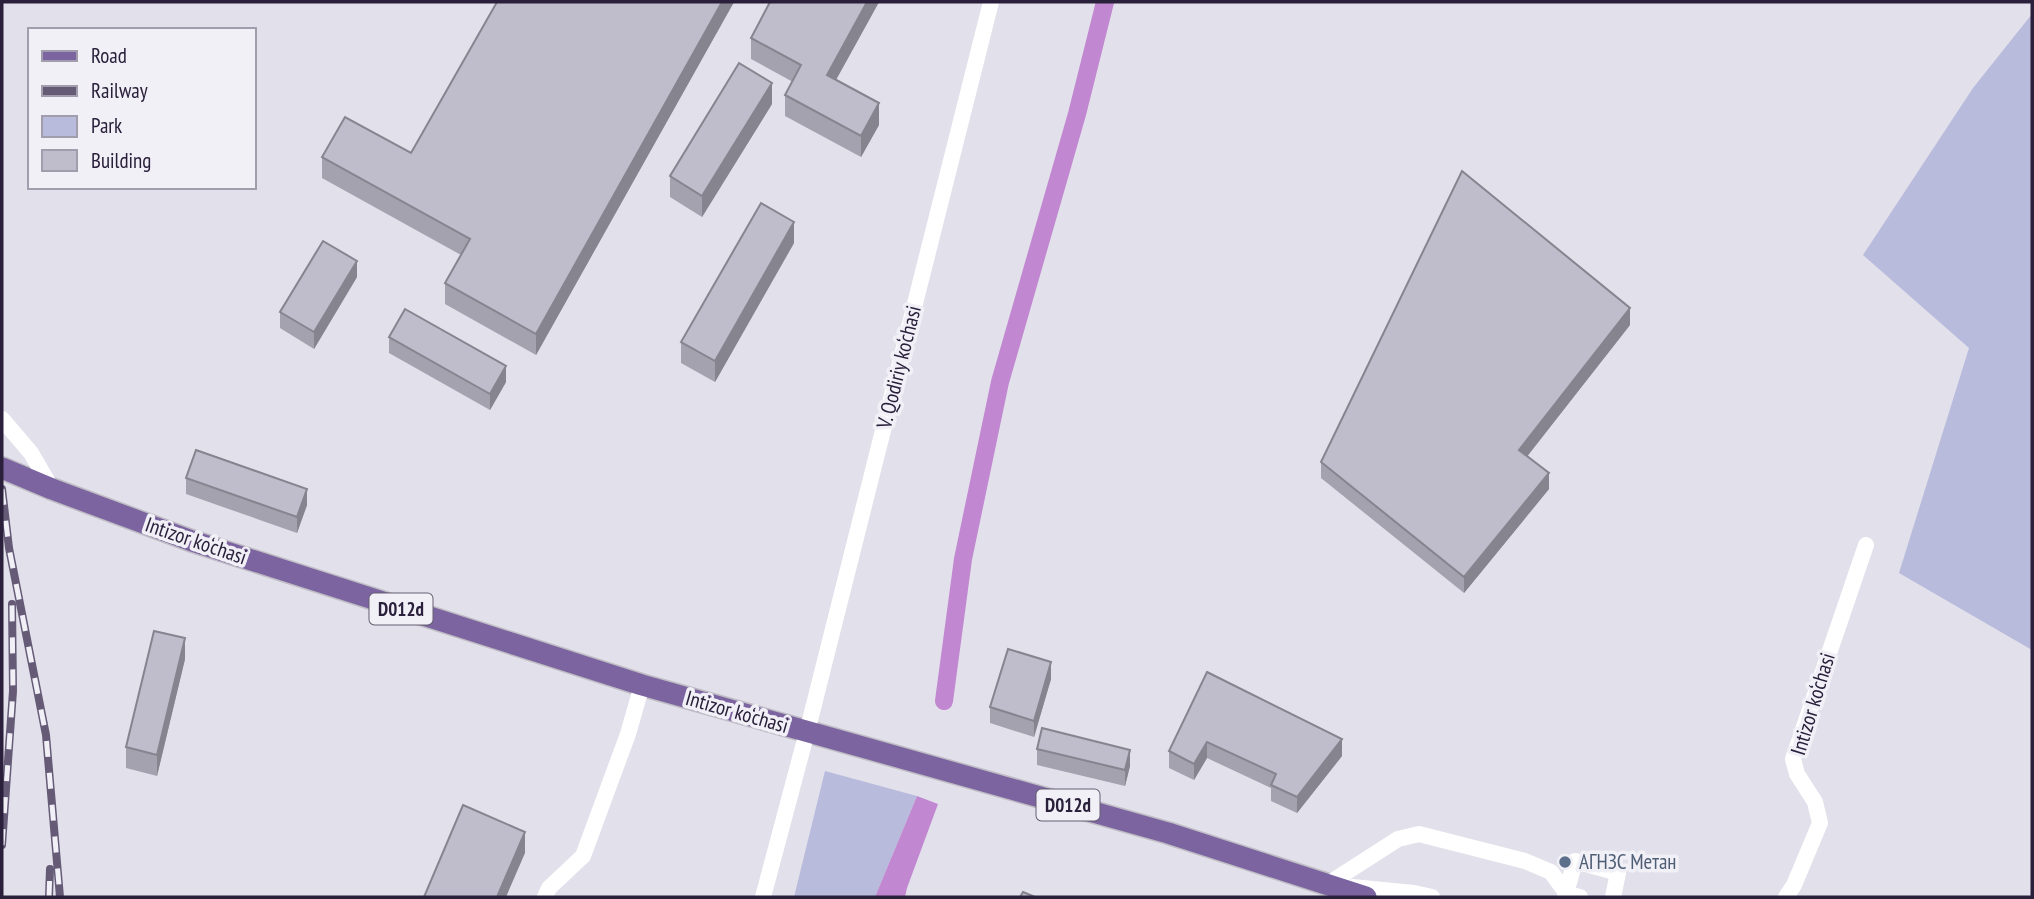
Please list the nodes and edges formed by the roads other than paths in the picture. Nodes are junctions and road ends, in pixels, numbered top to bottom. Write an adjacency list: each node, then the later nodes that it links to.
1 (990, 2): 7 (street, V. Qodiriy ko‘chasi)
2 (2, 419): 4 (street)
3 (2, 468): 4 (main road, Intizor ko‘chasi / D012d)
4 (52, 489): 6 (main road, Intizor ko‘chasi / D012d)
5 (1866, 545): 16 (street, Intizor ko‘chasi)
6 (642, 685): 7 (main road, Intizor ko‘chasi / D012d); 10 (street)
7 (807, 732): 8 (main road, Intizor ko‘chasi / D012d); 11 (street, V. Qodiriy ko‘chasi)
8 (1328, 884): 9 (street); 12 (main road, D012d); 13 (main road, D012d); 14 (street, Intizor ko‘chasi)
9 (1571, 896): 15 (street)
10 (545, 897)
11 (763, 897)
12 (1353, 897)
13 (1366, 897)
14 (1432, 897)
15 (1613, 897)
16 (1786, 897)

